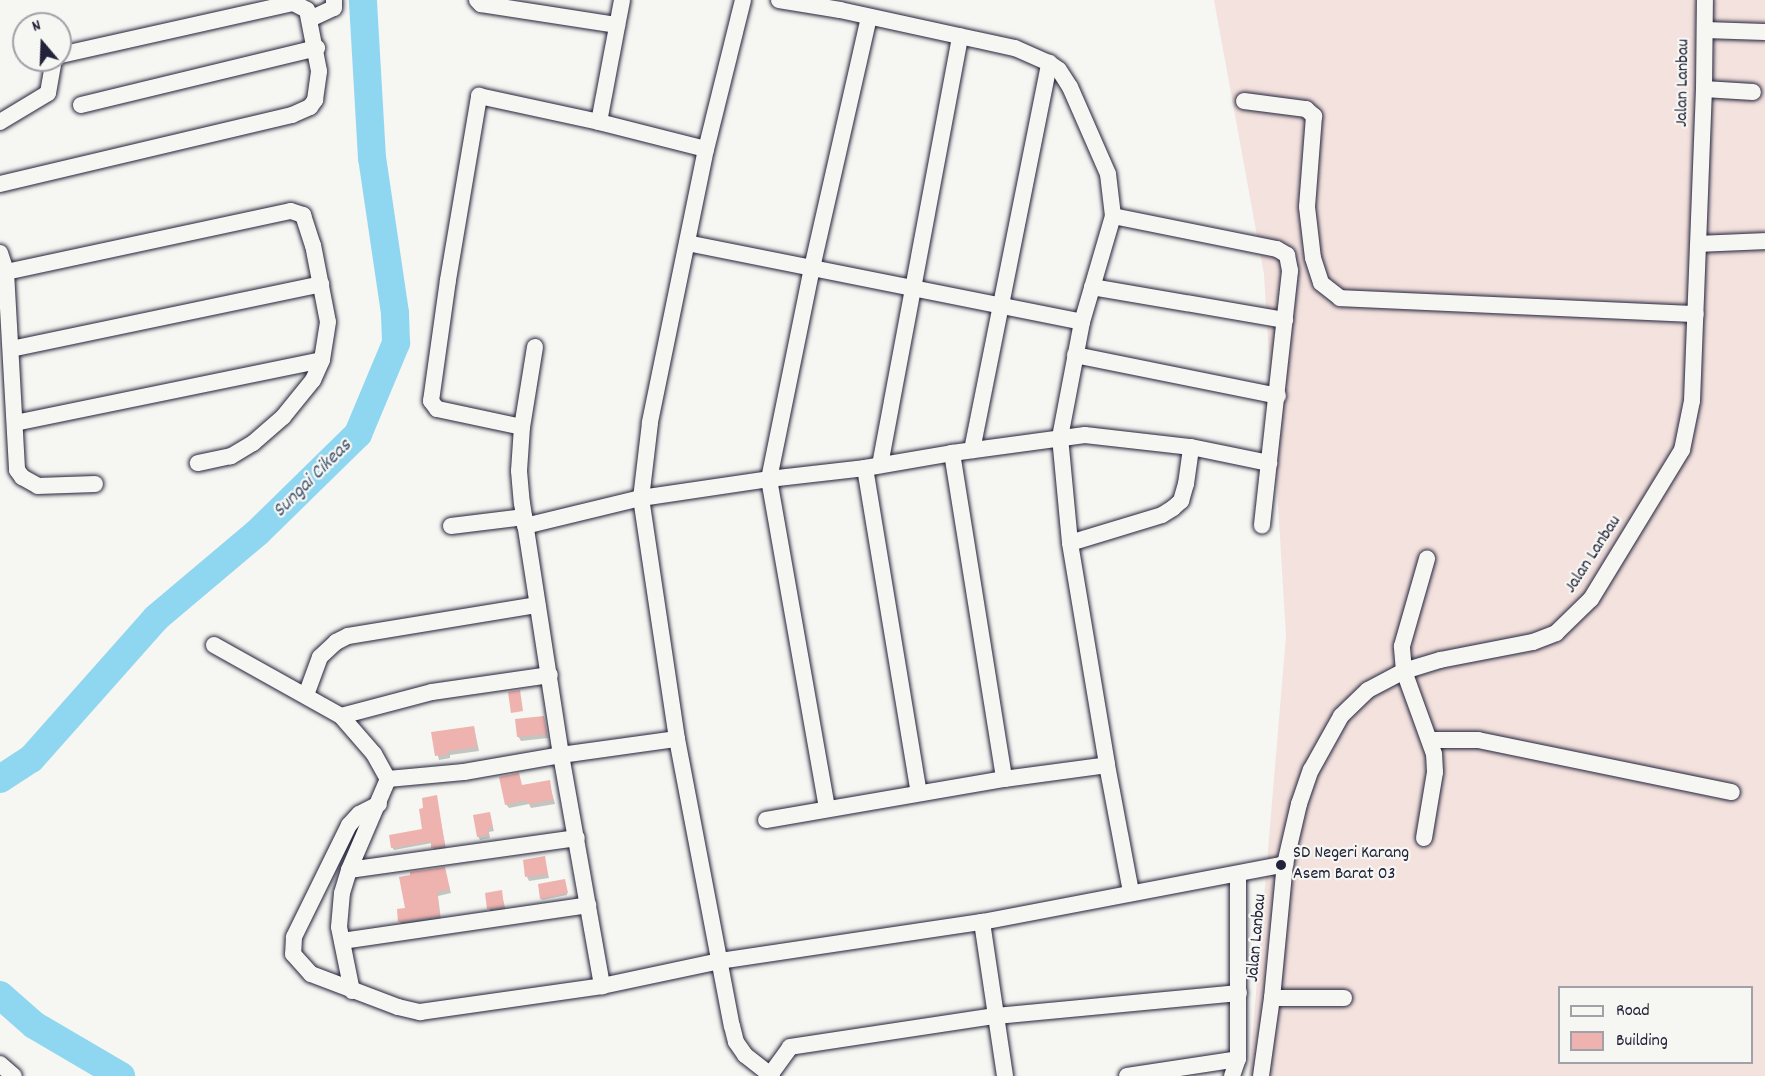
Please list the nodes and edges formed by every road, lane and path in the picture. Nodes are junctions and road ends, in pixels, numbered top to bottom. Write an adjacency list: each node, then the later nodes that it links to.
1 (334, 0): 9 (street)
2 (477, 0): 10 (street)
3 (622, 0): 10 (street)
4 (743, 0): 24 (street)
5 (779, 0): 7 (street)
6 (1705, 0): 11 (street, Jalan Lanbau)
7 (837, 5): 8 (street)
8 (869, 18): 13 (street); 31 (street)
9 (310, 19): 14 (street); 15 (street)
10 (617, 25): 23 (street)
11 (1705, 30): 12 (street); 18 (street, Jalan Lanbau)
12 (1765, 32)
13 (960, 36): 16 (street); 34 (street)
14 (317, 48): 21 (street); 25 (street)
15 (72, 52)
16 (1049, 63): 26 (street); 36 (street)
17 (52, 72): 22 (street)
18 (1704, 89): 19 (street); 29 (street, Jalan Lanbau)
19 (1753, 92)
20 (1244, 101): 37 (street)
21 (81, 105)
22 (0, 122)
23 (599, 122): 24 (street); 46 (street)
24 (706, 149): 28 (street)
25 (0, 184)
26 (1113, 216): 35 (street); 38 (street)
27 (1765, 241): 29 (street)
28 (687, 243): 31 (street); 56 (street)
29 (1699, 244): 37 (street, Jalan Lanbau)
30 (0, 253): 32 (street)
31 (812, 268): 34 (street); 54 (street)
32 (6, 272): 33 (street); 41 (street)
33 (321, 284): 41 (street); 43 (street)
34 (914, 287): 36 (street); 53 (street)
35 (1092, 287): 38 (street); 39 (street)
36 (999, 305): 39 (street); 49 (street)
37 (1696, 314): 64 (street, Jalan Lanbau)
38 (1285, 320): 44 (street)
39 (1082, 322): 42 (street)
40 (535, 347): 46 (street)
41 (11, 349): 45 (street)
42 (1075, 355): 44 (street); 47 (street)
43 (322, 360): 45 (street); 51 (street)
44 (1278, 396): 52 (street)
45 (15, 423): 55 (street)
46 (522, 427): 57 (street)
47 (1060, 437): 48 (street); 49 (street); 60 (street)
48 (1191, 447): 52 (street); 60 (street)
49 (972, 450): 50 (street)
50 (952, 453): 53 (street); 73 (street)
51 (198, 463)
52 (1269, 464): 58 (street)
53 (873, 466): 54 (street); 75 (street)
54 (769, 479): 56 (street); 77 (street)
55 (95, 484)
56 (641, 498): 57 (street); 68 (street)
57 (525, 521): 59 (street); 62 (street)
58 (1262, 525)
59 (451, 526)
60 (1070, 543): 71 (street)
61 (1427, 559): 64 (street)
62 (537, 605): 65 (street); 66 (street)
63 (214, 645): 66 (street)
64 (1404, 671): 69 (street); 81 (street, Jalan Lanbau)
65 (550, 675): 67 (street); 70 (street)
66 (306, 695): 67 (street)
67 (341, 716): 72 (street)
68 (676, 739): 70 (street); 88 (street)
69 (1430, 740): 74 (street); 80 (street)
70 (561, 754): 72 (street); 79 (street)
71 (1107, 765): 73 (street); 84 (street)
72 (388, 779): 76 (street)
73 (1004, 779): 75 (street)
74 (1732, 792)
75 (919, 793): 77 (street)
76 (379, 804): 82 (street); 90 (street)
77 (827, 808): 78 (street)
78 (766, 820)
79 (577, 838): 82 (street); 85 (street)
80 (1424, 838)
81 (1285, 864): 83 (street); 92 (street, Jalan Lanbau)
82 (349, 870): 87 (street)
83 (1238, 874): 84 (street); 91 (street)
84 (1131, 892): 86 (street)
85 (588, 905): 87 (street); 89 (street)
86 (982, 922): 88 (street); 94 (street)
87 (342, 941): 90 (street)
88 (720, 961): 89 (street); 98 (street)
89 (602, 986): 90 (street)
90 (352, 991)
91 (1239, 993): 94 (street); 95 (street)
92 (1272, 998): 93 (street); 102 (street, Jalan Lanbau)
93 (1344, 998)
94 (996, 1016): 98 (street); 99 (street)
95 (1238, 1059): 100 (street); 101 (street)
96 (0, 1064): 97 (street)
97 (14, 1076)
98 (771, 1076)
99 (1005, 1076)
100 (1127, 1076)
101 (1232, 1076)
102 (1261, 1076)

